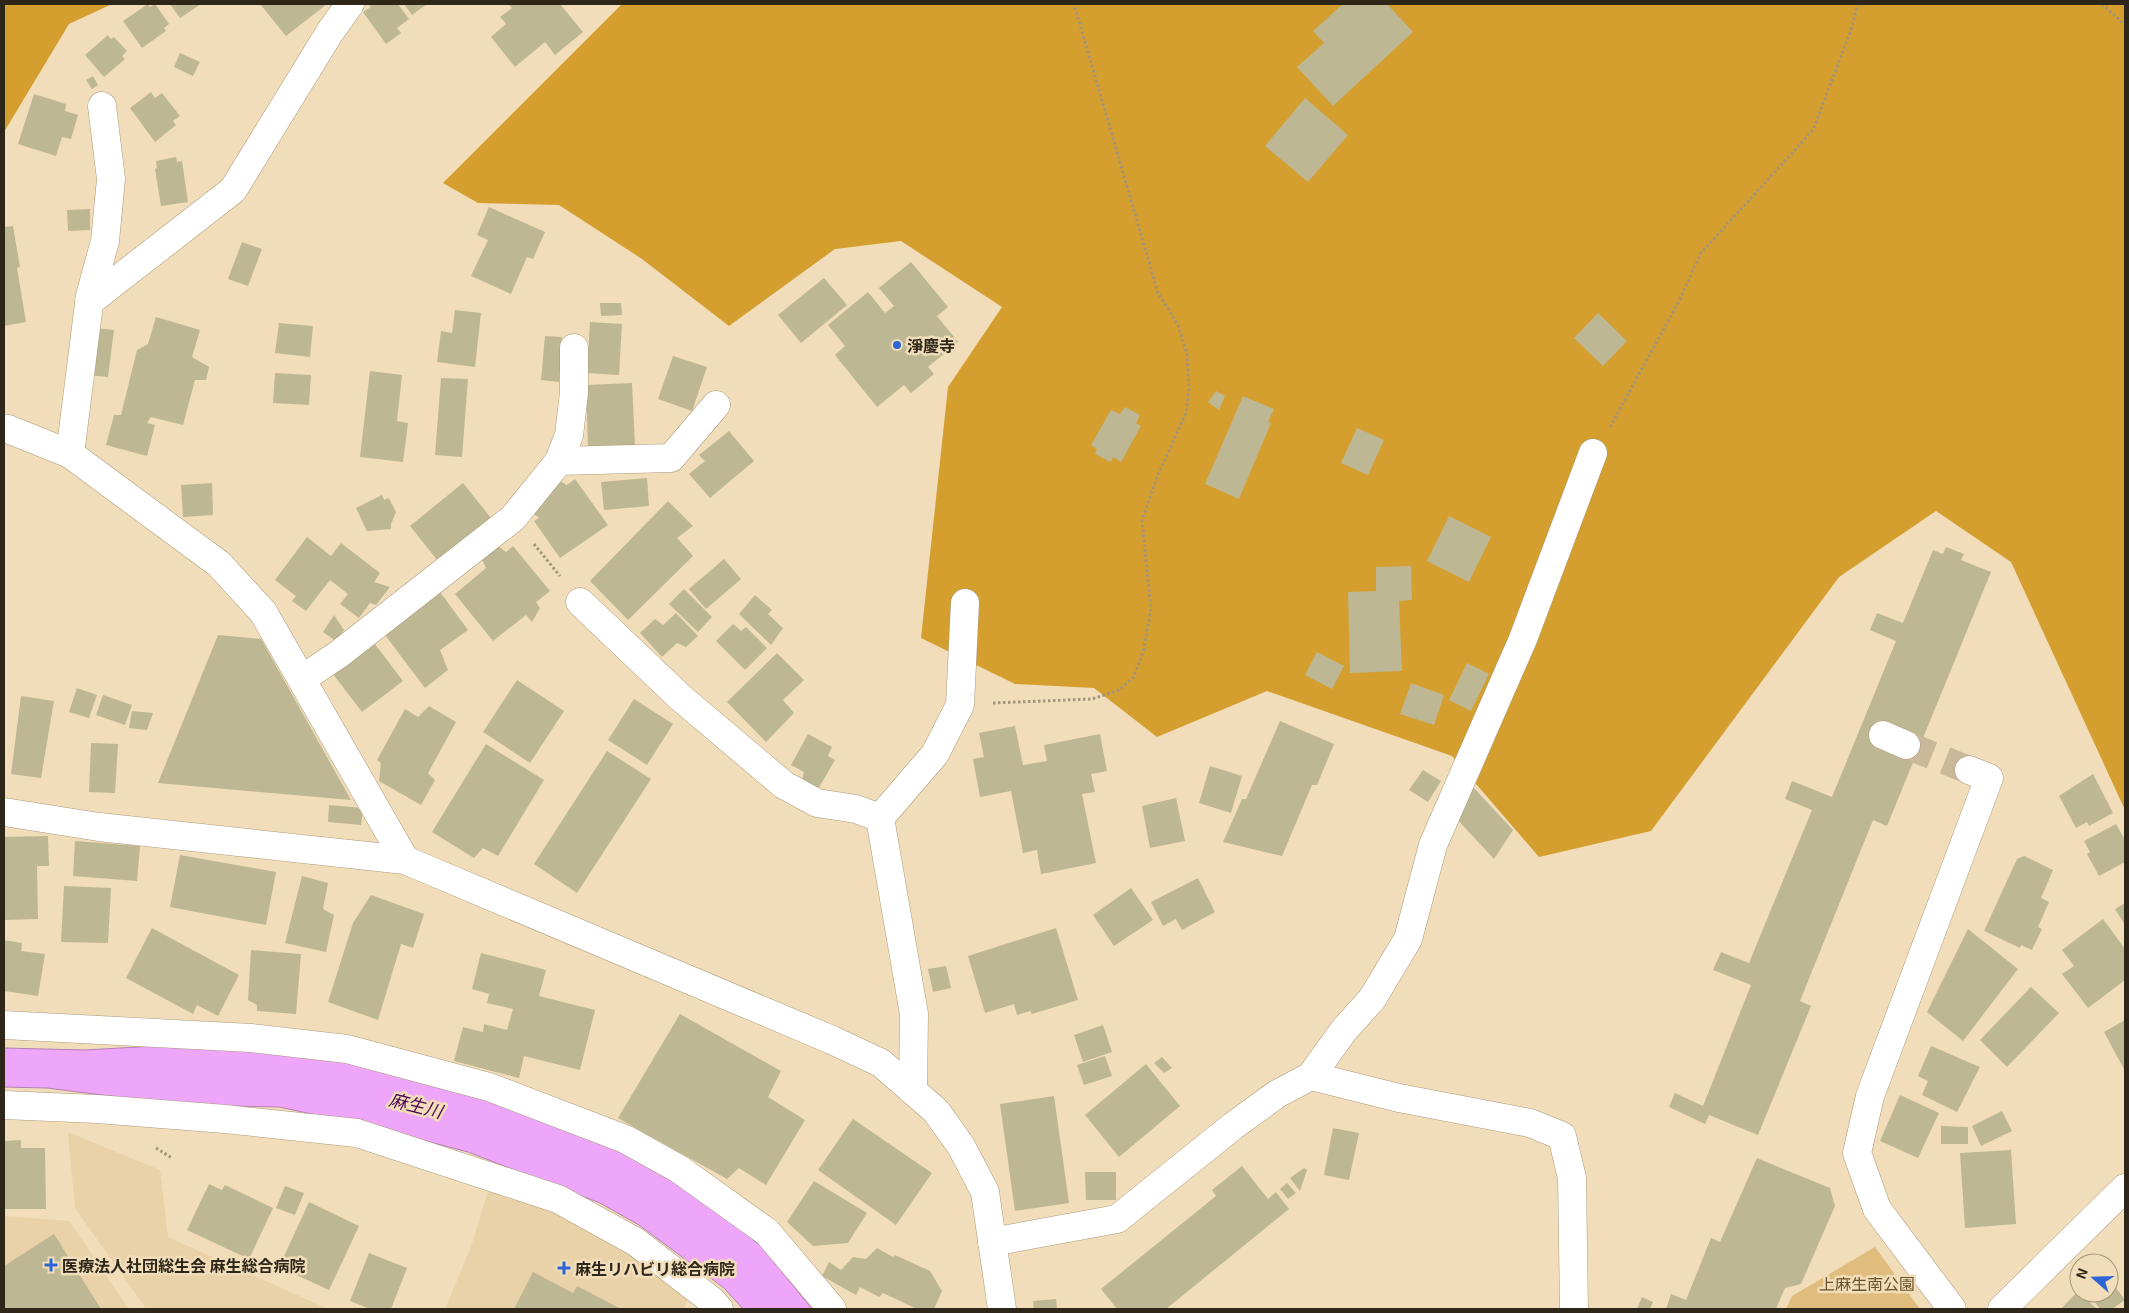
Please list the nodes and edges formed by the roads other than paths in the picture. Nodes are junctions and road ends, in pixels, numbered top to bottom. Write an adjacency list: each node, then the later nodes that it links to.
1 (350, 4): 3 (street)
2 (102, 106): 3 (street)
3 (89, 302): 8 (street)
4 (574, 348): 9 (street)
5 (716, 405): 9 (street)
6 (8, 428): 8 (street)
7 (1594, 453): 18 (street)
8 (70, 454): 12 (street)
9 (559, 461): 12 (street)
10 (580, 602): 15 (street)
11 (965, 603): 15 (street)
12 (302, 679): 16 (street)
13 (1968, 770): 27 (street)
14 (4, 812): 16 (street)
15 (880, 818): 19 (street)
16 (405, 860): 19 (street)
17 (4, 1025): 24 (street)
18 (1311, 1076): 22 (street); 26 (street)
19 (913, 1091): 22 (street)
20 (4, 1106): 23 (street)
21 (2125, 1188): 28 (street)
22 (992, 1242): 25 (street)
23 (719, 1309)
24 (832, 1309)
25 (1002, 1309)
26 (1574, 1309)
27 (1952, 1309)
28 (2002, 1309)

